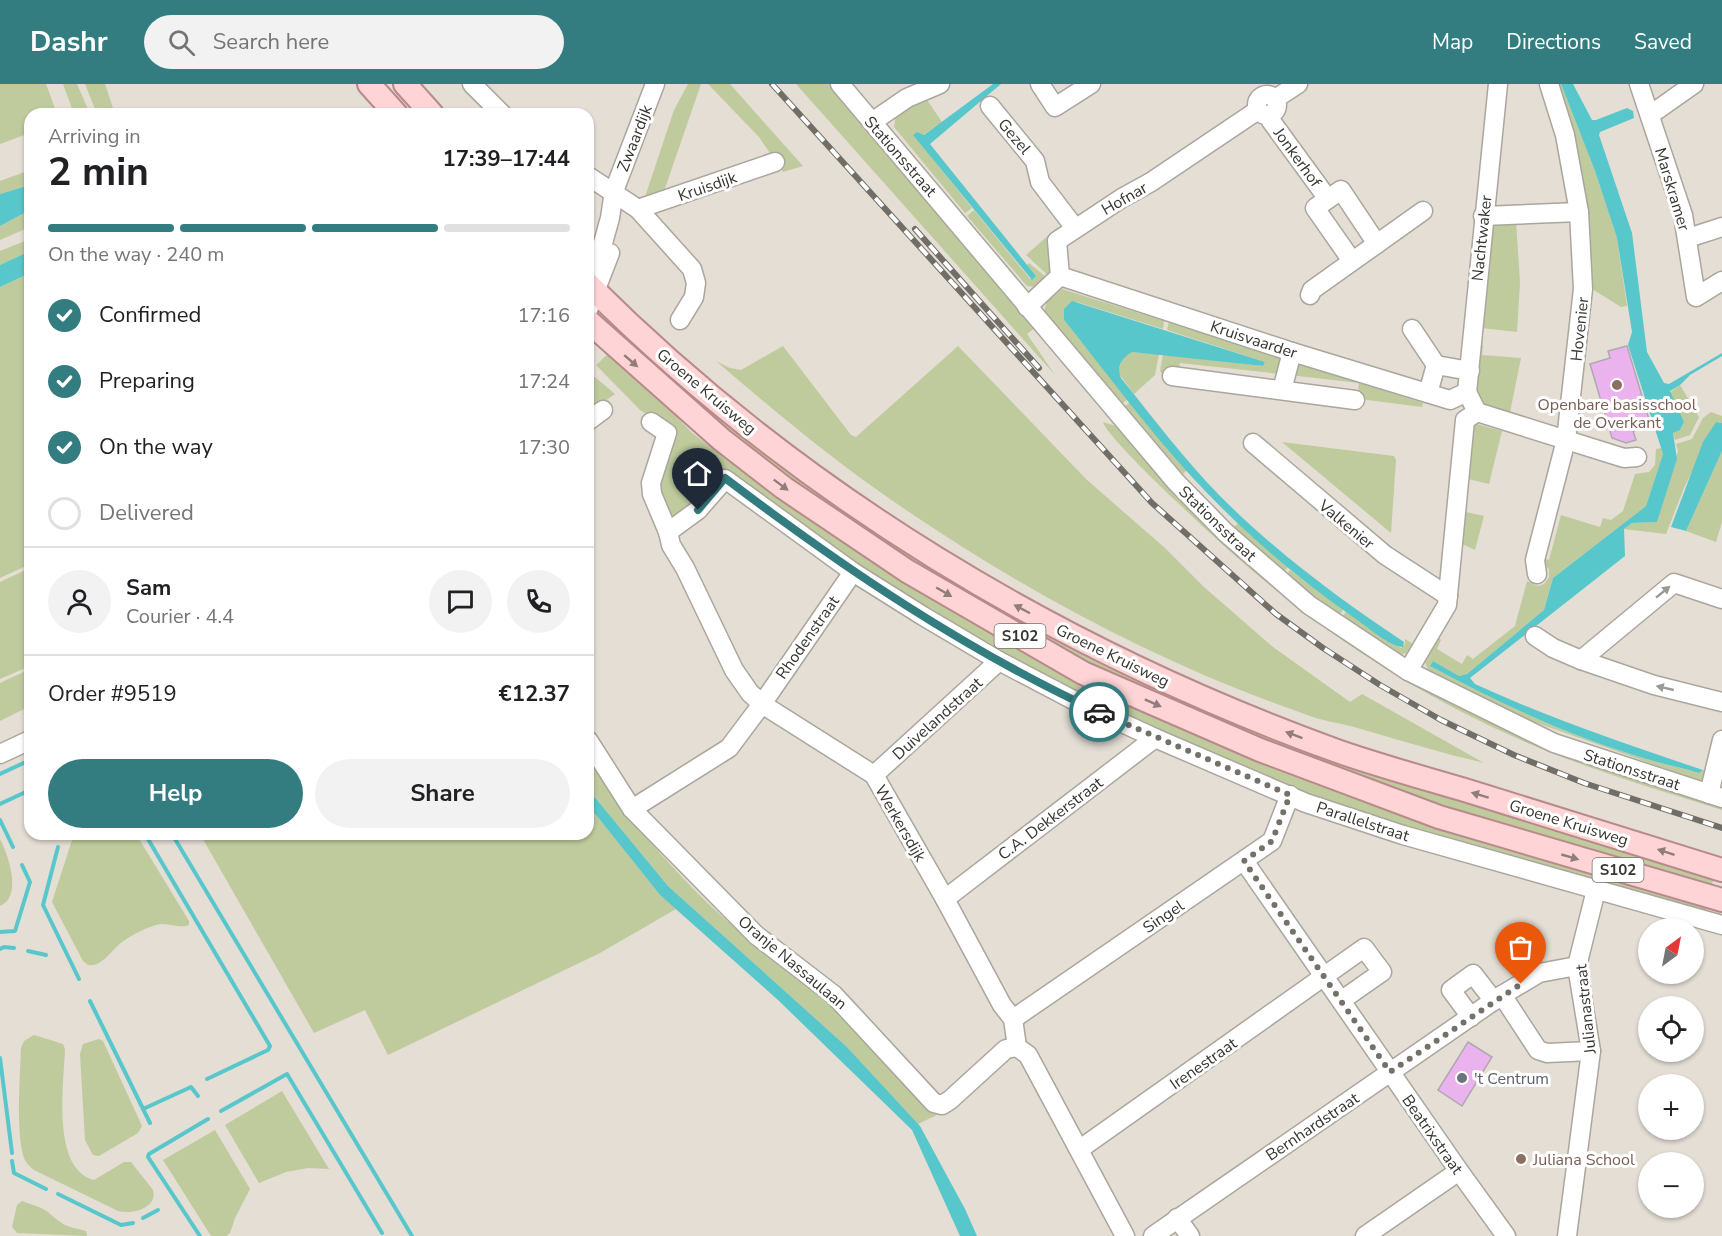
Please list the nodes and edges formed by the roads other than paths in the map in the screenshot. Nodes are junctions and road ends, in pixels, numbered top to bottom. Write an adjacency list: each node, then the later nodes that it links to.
1 (369, 84): 16 (main road)
2 (405, 84): 17 (main road)
3 (472, 84): 18 (street)
4 (655, 84): 23 (street, Zwaardijk)
5 (840, 84): 20 (street, Stationsstraat)
6 (940, 84): 20 (street)
7 (1040, 84): 8 (street)
8 (1091, 84)
9 (1298, 84): 14 (street, Hofnar)
10 (1498, 84): 28 (street, Nachtwaker)
11 (1549, 84): 27 (street, Hovenier)
12 (1694, 84): 19 (street)
13 (1643, 86): 19 (street, Marskramer)
14 (1265, 101): 24 (street, Jonkerhof); 30 (street, Hofnar)
15 (990, 106): 30 (street, Gezel)
16 (391, 108)
17 (427, 108)
18 (496, 108)
19 (1650, 115): 31 (street, Marskramer)
20 (872, 122): 39 (street, Stationsstraat)
21 (774, 162): 25 (street, Kruisdijk)
22 (594, 179): 23 (street)
23 (614, 191): 25 (street); 36 (street, Zwaardijk)
24 (1328, 199): 32 (street, Jonkerhof); 33 (street, Jonkerhof)
25 (637, 207): 40 (street)
26 (1423, 211): 32 (street)
27 (1579, 212): 28 (street); 53 (street, Hovenier)
28 (1484, 216): 45 (street, Nachtwaker)
29 (1722, 227): 31 (street)
30 (1075, 228): 34 (street, Hofnar)
31 (1688, 238): 35 (street, Marskramer)
32 (1377, 244): 33 (street)
33 (1352, 261): 38 (street)
34 (1060, 276): 39 (street); 43 (street, Kruisvaarder)
35 (1722, 281)
36 (594, 282)
37 (594, 294): 77 (main road, Groene Kruisweg / S102, one-way to 37)
38 (1310, 295)
39 (1027, 307): 64 (street, Stationsstraat)
40 (680, 320)
41 (594, 326): 80 (main road, Groene Kruisweg / S102, one-way to 80)
42 (1412, 329): 44 (street)
43 (1292, 352): 47 (street); 48 (street, Kruisvaarder)
44 (1436, 365): 45 (street); 48 (street)
45 (1470, 371): 49 (street, Nachtwaker)
46 (1172, 376): 47 (street)
47 (1282, 390): 50 (street)
48 (1428, 393): 49 (street, Kruisvaarder)
49 (1459, 396): 51 (street)
50 (1355, 400)
51 (1471, 416): 53 (street); 59 (street)
52 (651, 422): 56 (street, Werkersdijk)
53 (1566, 440): 55 (street); 58 (street, Hovenier)
54 (1253, 443): 59 (street, Valkenier)
55 (1638, 457)
56 (668, 532): 57 (street, Parallelstraat); 66 (street, Werkersdijk)
57 (853, 572): 63 (street, Parallelstraat); 66 (street, Rhodenstraat)
58 (1537, 574)
59 (1448, 596): 64 (street)
60 (1722, 599): 62 (street, one-way to 60)
61 (1535, 636): 62 (street)
62 (1581, 660): 65 (street, one-way to 62)
63 (999, 661): 67 (street, Parallelstraat); 72 (street, Duivelandstraat)
64 (1408, 671): 74 (street, Stationsstraat)
65 (1722, 702)
66 (762, 704): 72 (street, Werkersdijk); 75 (street, Rhodenstraat)
67 (1155, 738): 73 (street, Parallelstraat); 79 (street, C.A. Dekkerstraat)
68 (1722, 740): 74 (street)
69 (24, 743): 71 (street)
70 (594, 749): 75 (street, Oranje Nassaulaan)
71 (0, 754)
72 (874, 775): 79 (street, Werkersdijk)
73 (1290, 795): 76 (street, Singel); 78 (street, Parallelstraat)
74 (1716, 796)
75 (632, 809): 88 (street, Oranje Nassaulaan)
76 (1244, 861): 83 (street, Beatrixstraat); 87 (street, Singel)
77 (1722, 870)
78 (1596, 890): 81 (street, Parallelstraat); 82 (street, Julianastraat)
79 (945, 899): 87 (street, Werkersdijk)
80 (1722, 900)
81 (1722, 925)
82 (1577, 966): 84 (street, Bernhardstraat); 89 (street, Julianastraat)
83 (1325, 976): 85 (street, Beatrixstraat); 85 (street); 91 (street, Irenestraat)
84 (1498, 998): 86 (street, Bernhardstraat); 86 (street); 89 (street)
85 (1342, 1000): 90 (street, Beatrixstraat)
86 (1471, 1017): 90 (street, Bernhardstraat)
87 (1013, 1019): 88 (street, Werkersdijk)
88 (1017, 1047): 91 (street)
89 (1591, 1051): 99 (street, Julianastraat)
90 (1390, 1072): 92 (street, Beatrixstraat); 93 (street, Bernhardstraat)
91 (1080, 1149): 94 (street)
92 (1458, 1171): 97 (street); 98 (street, Beatrixstraat)
93 (1177, 1218): 95 (street, Bernhardstraat); 96 (street)
94 (1125, 1236)
95 (1153, 1236)
96 (1190, 1236)
97 (1365, 1236)
98 (1506, 1236)
99 (1567, 1236)

